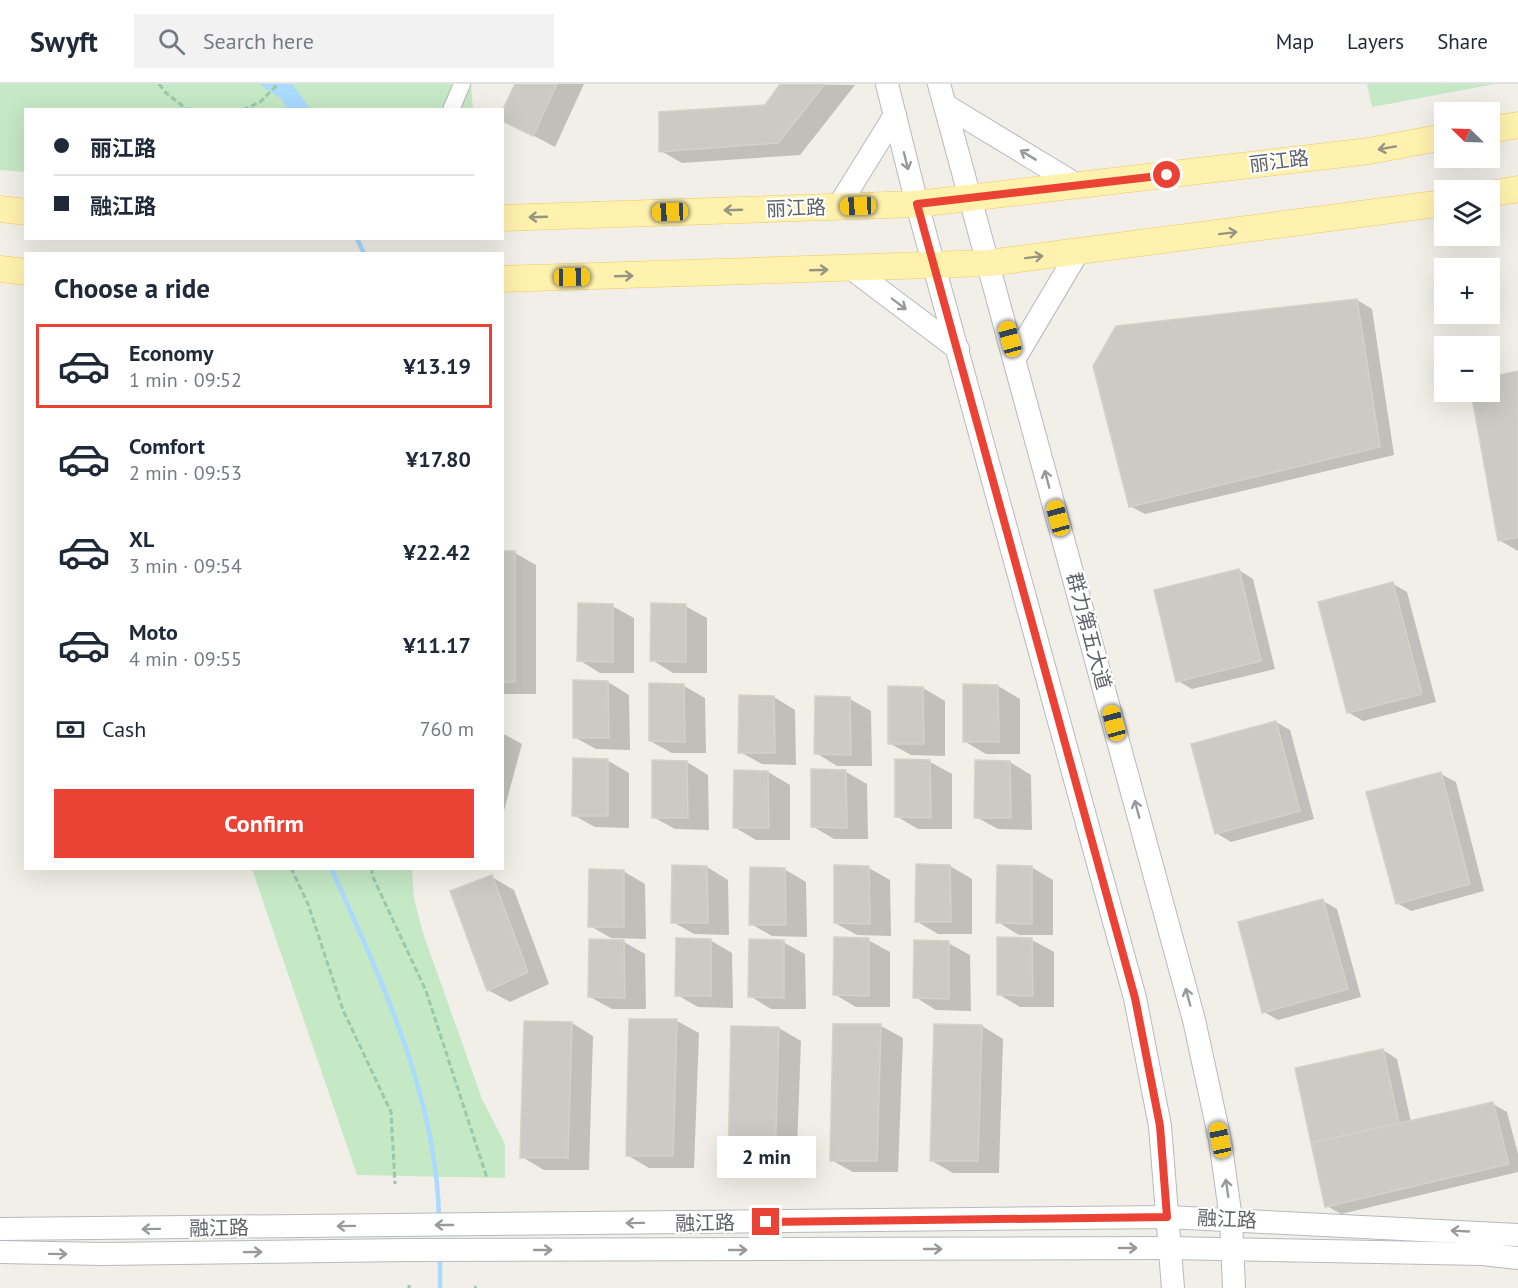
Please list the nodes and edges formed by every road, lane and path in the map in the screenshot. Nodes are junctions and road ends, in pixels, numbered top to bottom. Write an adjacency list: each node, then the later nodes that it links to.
1 (159, 84): 6 (path)
2 (278, 84): 7 (path)
3 (463, 84): 8 (street); 9 (street)
4 (887, 84): 10 (main road)
5 (942, 94): 14 (main road, one-way to 5); 17 (main road, 群力第五大道)
6 (185, 108)
7 (247, 108)
8 (452, 108)
9 (466, 108)
10 (895, 115): 18 (main road, one-way to 18); 20 (main road)
11 (1518, 125): 12 (main road)
12 (1500, 128)
13 (1434, 140): 14 (main road, 丽江路, one-way to 14)
14 (1077, 186): 17 (main road, 丽江路)
15 (1518, 189): 16 (main road)
16 (1500, 192)
17 (971, 198): 18 (main road, 丽江路); 25 (main road, 群力第五大道)
18 (917, 204): 20 (main road, 丽江路); 26 (main road)
19 (1434, 204): 24 (main road, one-way to 19)
20 (838, 207): 23 (main road, 丽江路, one-way to 23)
21 (0, 209): 22 (main road)
22 (24, 212)
23 (504, 218)
24 (1078, 252): 25 (main road, one-way to 24); 32 (main road)
25 (989, 263): 26 (main road); 32 (main road, 群力第五大道)
26 (936, 265): 28 (main road); 31 (main road)
27 (0, 269): 29 (main road)
28 (852, 269): 30 (main road, one-way to 28); 31 (main road, one-way to 31)
29 (24, 272)
30 (504, 279)
31 (958, 349): 37 (main road)
32 (1015, 358): 38 (main road, 群力第五大道, one-way to 32)
33 (292, 870): 36 (path)
34 (372, 870): 35 (path)
35 (488, 1178)
36 (395, 1184)
37 (1167, 1217): 38 (main road, 融江路); 39 (main road, 融江路, one-way to 39); 41 (main road)
38 (1231, 1219): 40 (main road, 融江路, one-way to 38); 42 (main road, 群力第五大道)
39 (0, 1229)
40 (1518, 1235)
41 (1169, 1248): 42 (main road, 融江路); 43 (main road, 融江路, one-way to 41); 45 (main road)
42 (1232, 1249): 44 (main road, 融江路); 46 (main road, 群力第五大道)
43 (0, 1252)
44 (1518, 1258)
45 (1173, 1288)
46 (1233, 1288)

